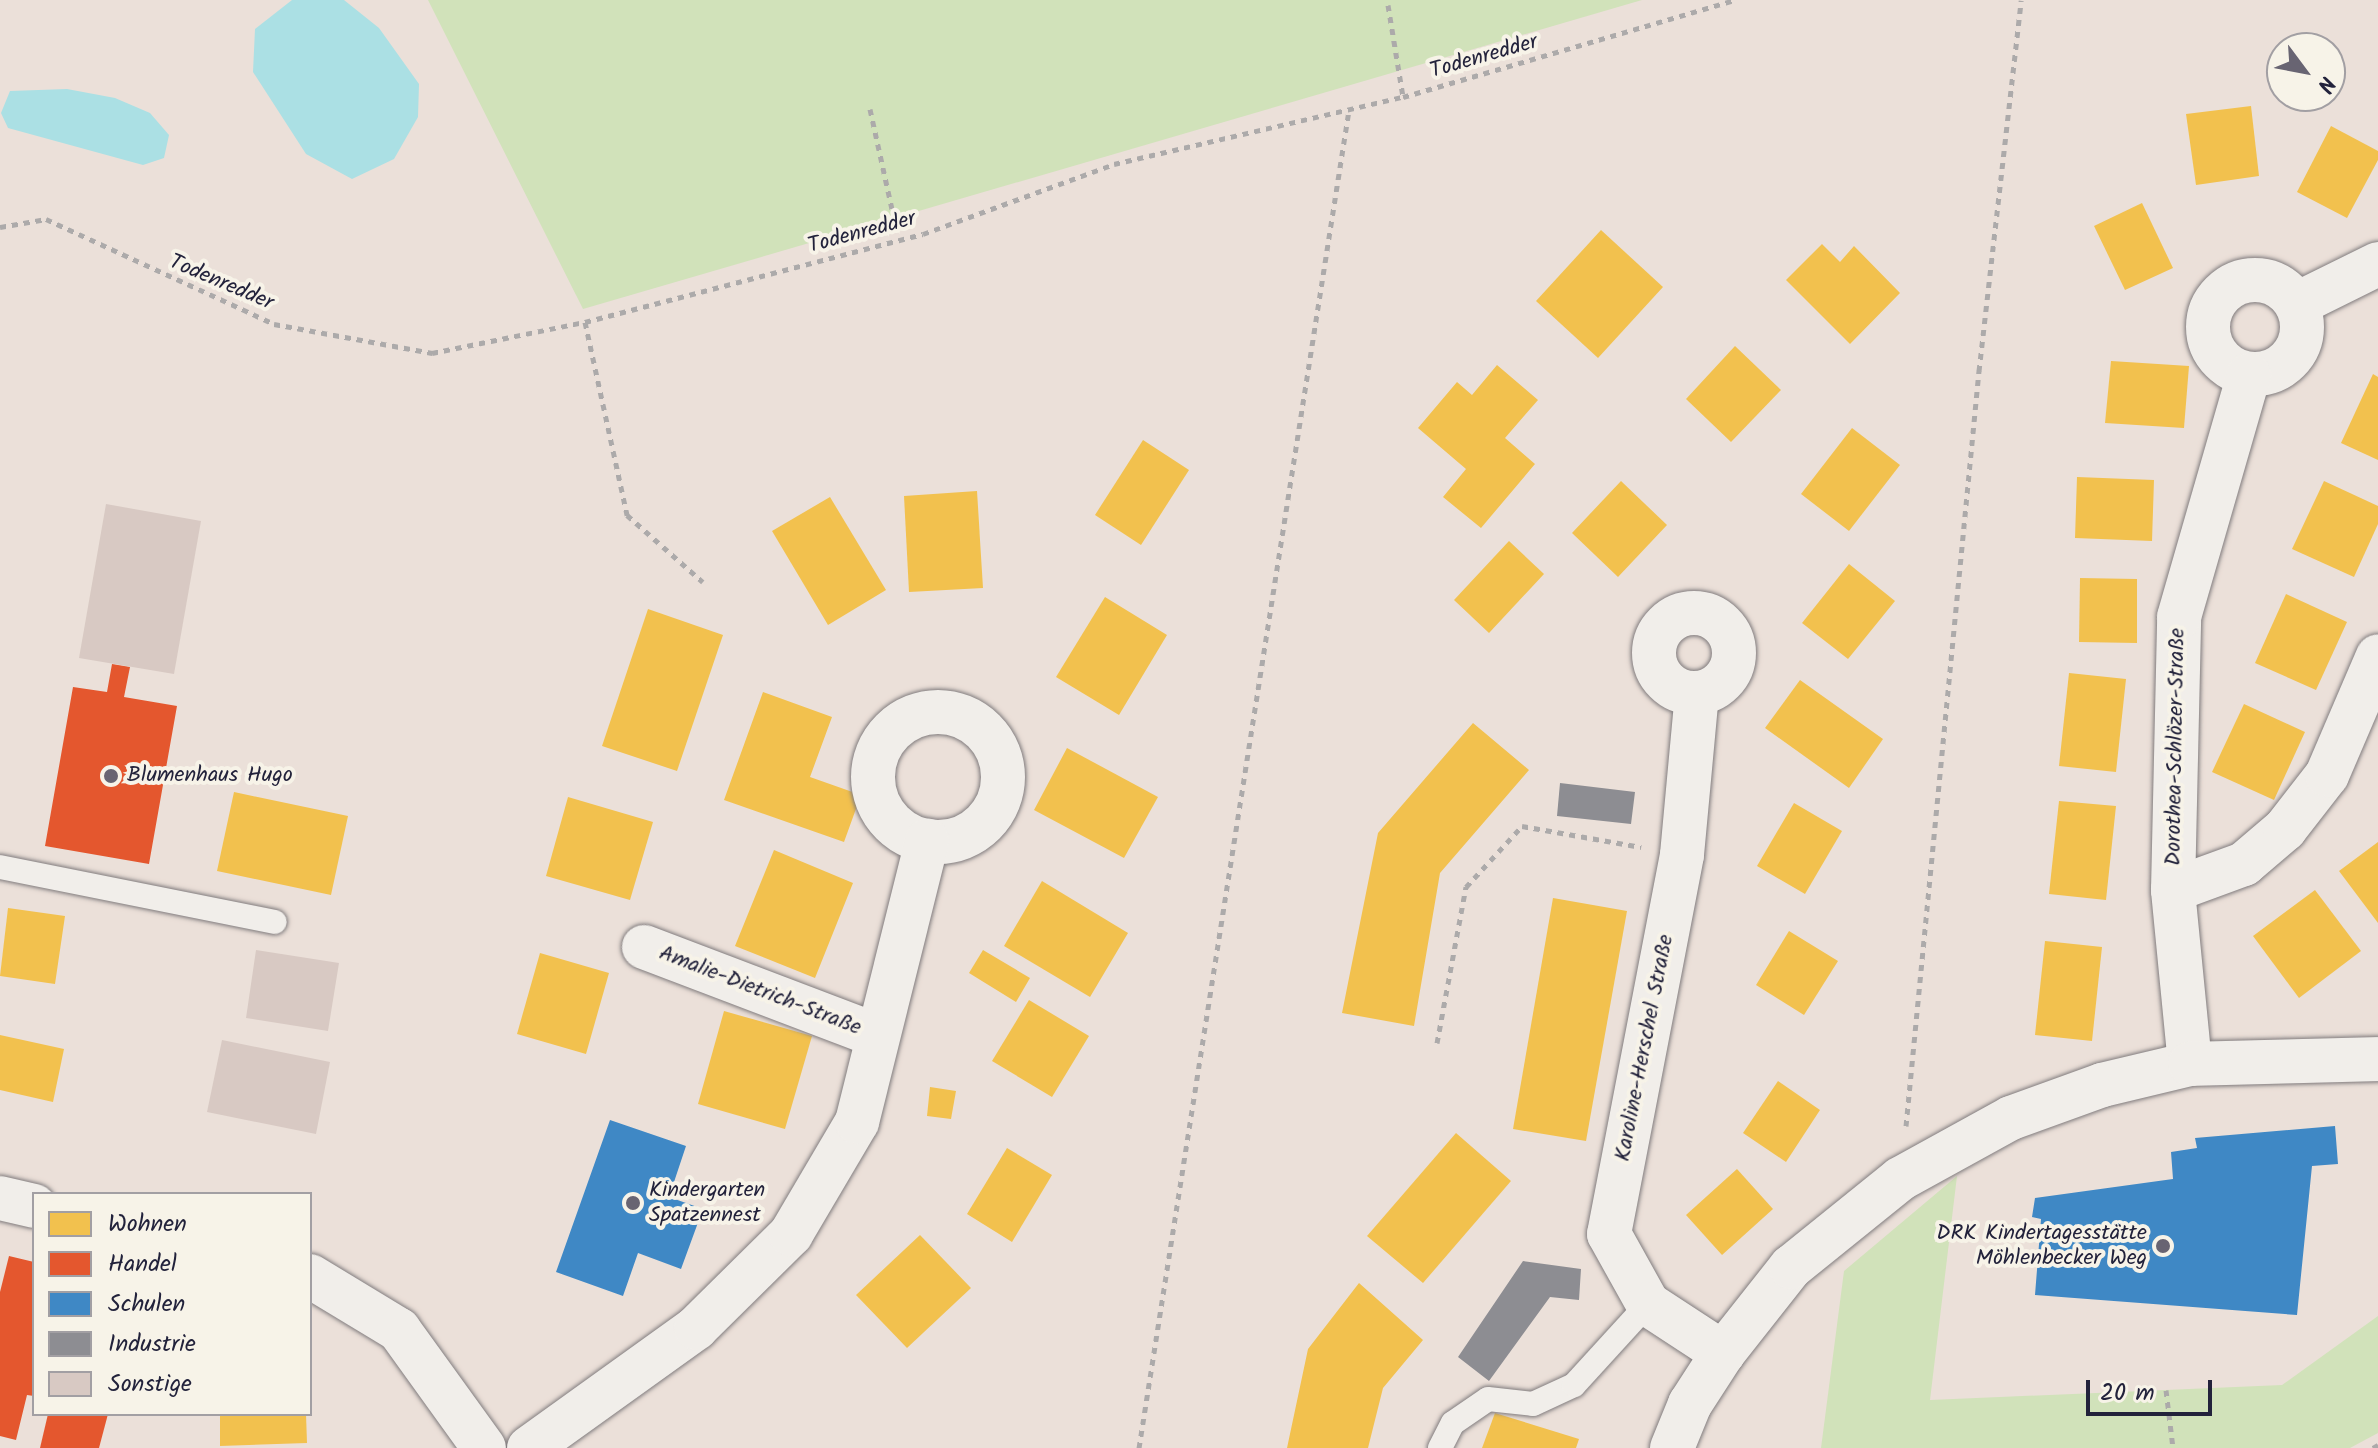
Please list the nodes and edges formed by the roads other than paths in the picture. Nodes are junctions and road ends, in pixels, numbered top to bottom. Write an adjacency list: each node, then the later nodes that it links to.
1 (2378, 264): 2 (street)
2 (2297, 304): 3 (street); 3 (street)
3 (2249, 375): 8 (street, Dorothea-Schlözer-Straße)
4 (2378, 656): 8 (street, Dorothea-Schlözer-Straße)
5 (1697, 693): 17 (street, Karoline-Herschel Straße)
6 (927, 841): 11 (street, Amalie-Dietrich-Straße)
7 (0, 867): 9 (lane)
8 (2173, 890): 13 (street, Dorothea-Schlözer-Straße)
9 (275, 922)
10 (644, 947): 11 (street, Amalie-Dietrich-Straße)
11 (876, 1035): 20 (street, Amalie-Dietrich-Straße)
12 (2378, 1059): 13 (street)
13 (2190, 1064): 18 (street)
14 (0, 1198): 15 (street)
15 (32, 1206)
16 (312, 1277): 19 (street)
17 (1648, 1304): 18 (street, Karoline-Herschel Straße); 21 (lane)
18 (1723, 1353): 22 (street)
19 (484, 1448)
20 (529, 1448)
21 (1440, 1448)
22 (1672, 1448)

